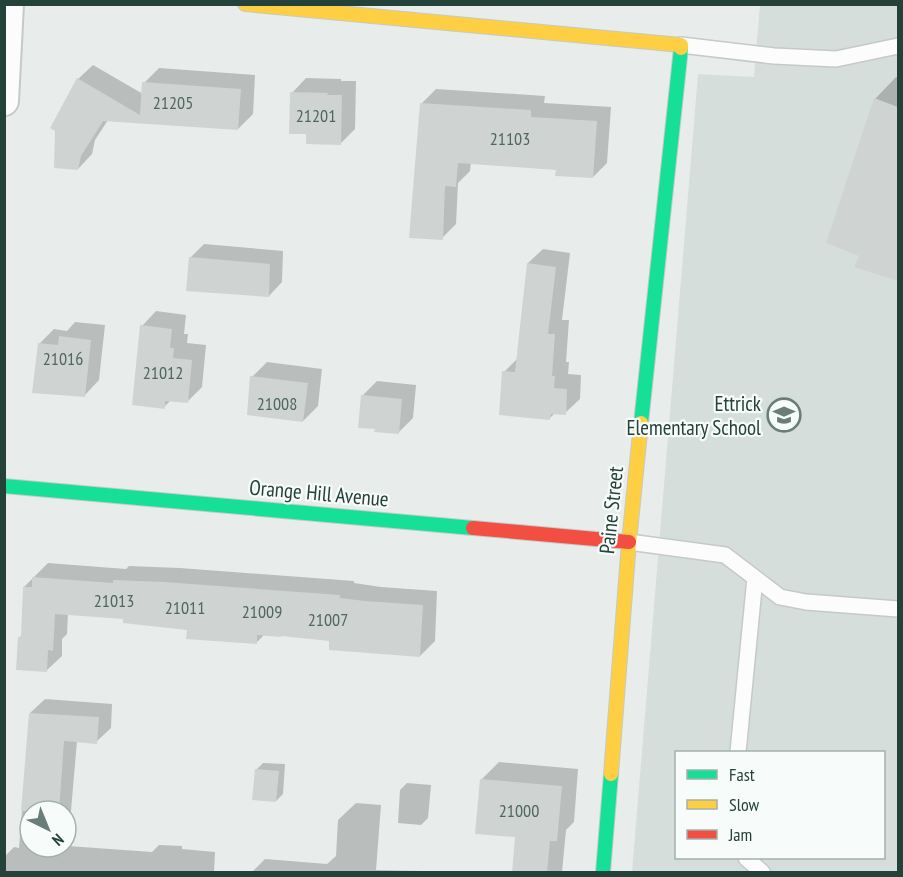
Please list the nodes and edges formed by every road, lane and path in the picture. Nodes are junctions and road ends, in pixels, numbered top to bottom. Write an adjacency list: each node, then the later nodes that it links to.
1 (9, 4): 6 (street)
2 (245, 4): 3 (street)
3 (401, 12): 4 (street)
4 (681, 45): 5 (lane); 8 (street, Paine Street)
5 (898, 46)
6 (4, 101)
7 (4, 486): 8 (street, Orange Hill Avenue)
8 (629, 542): 9 (lane); 13 (street, Paine Street)
9 (755, 578): 10 (lane); 11 (lane)
10 (898, 609)
11 (738, 751)
12 (747, 859): 14 (lane)
13 (603, 873)
14 (762, 873)

